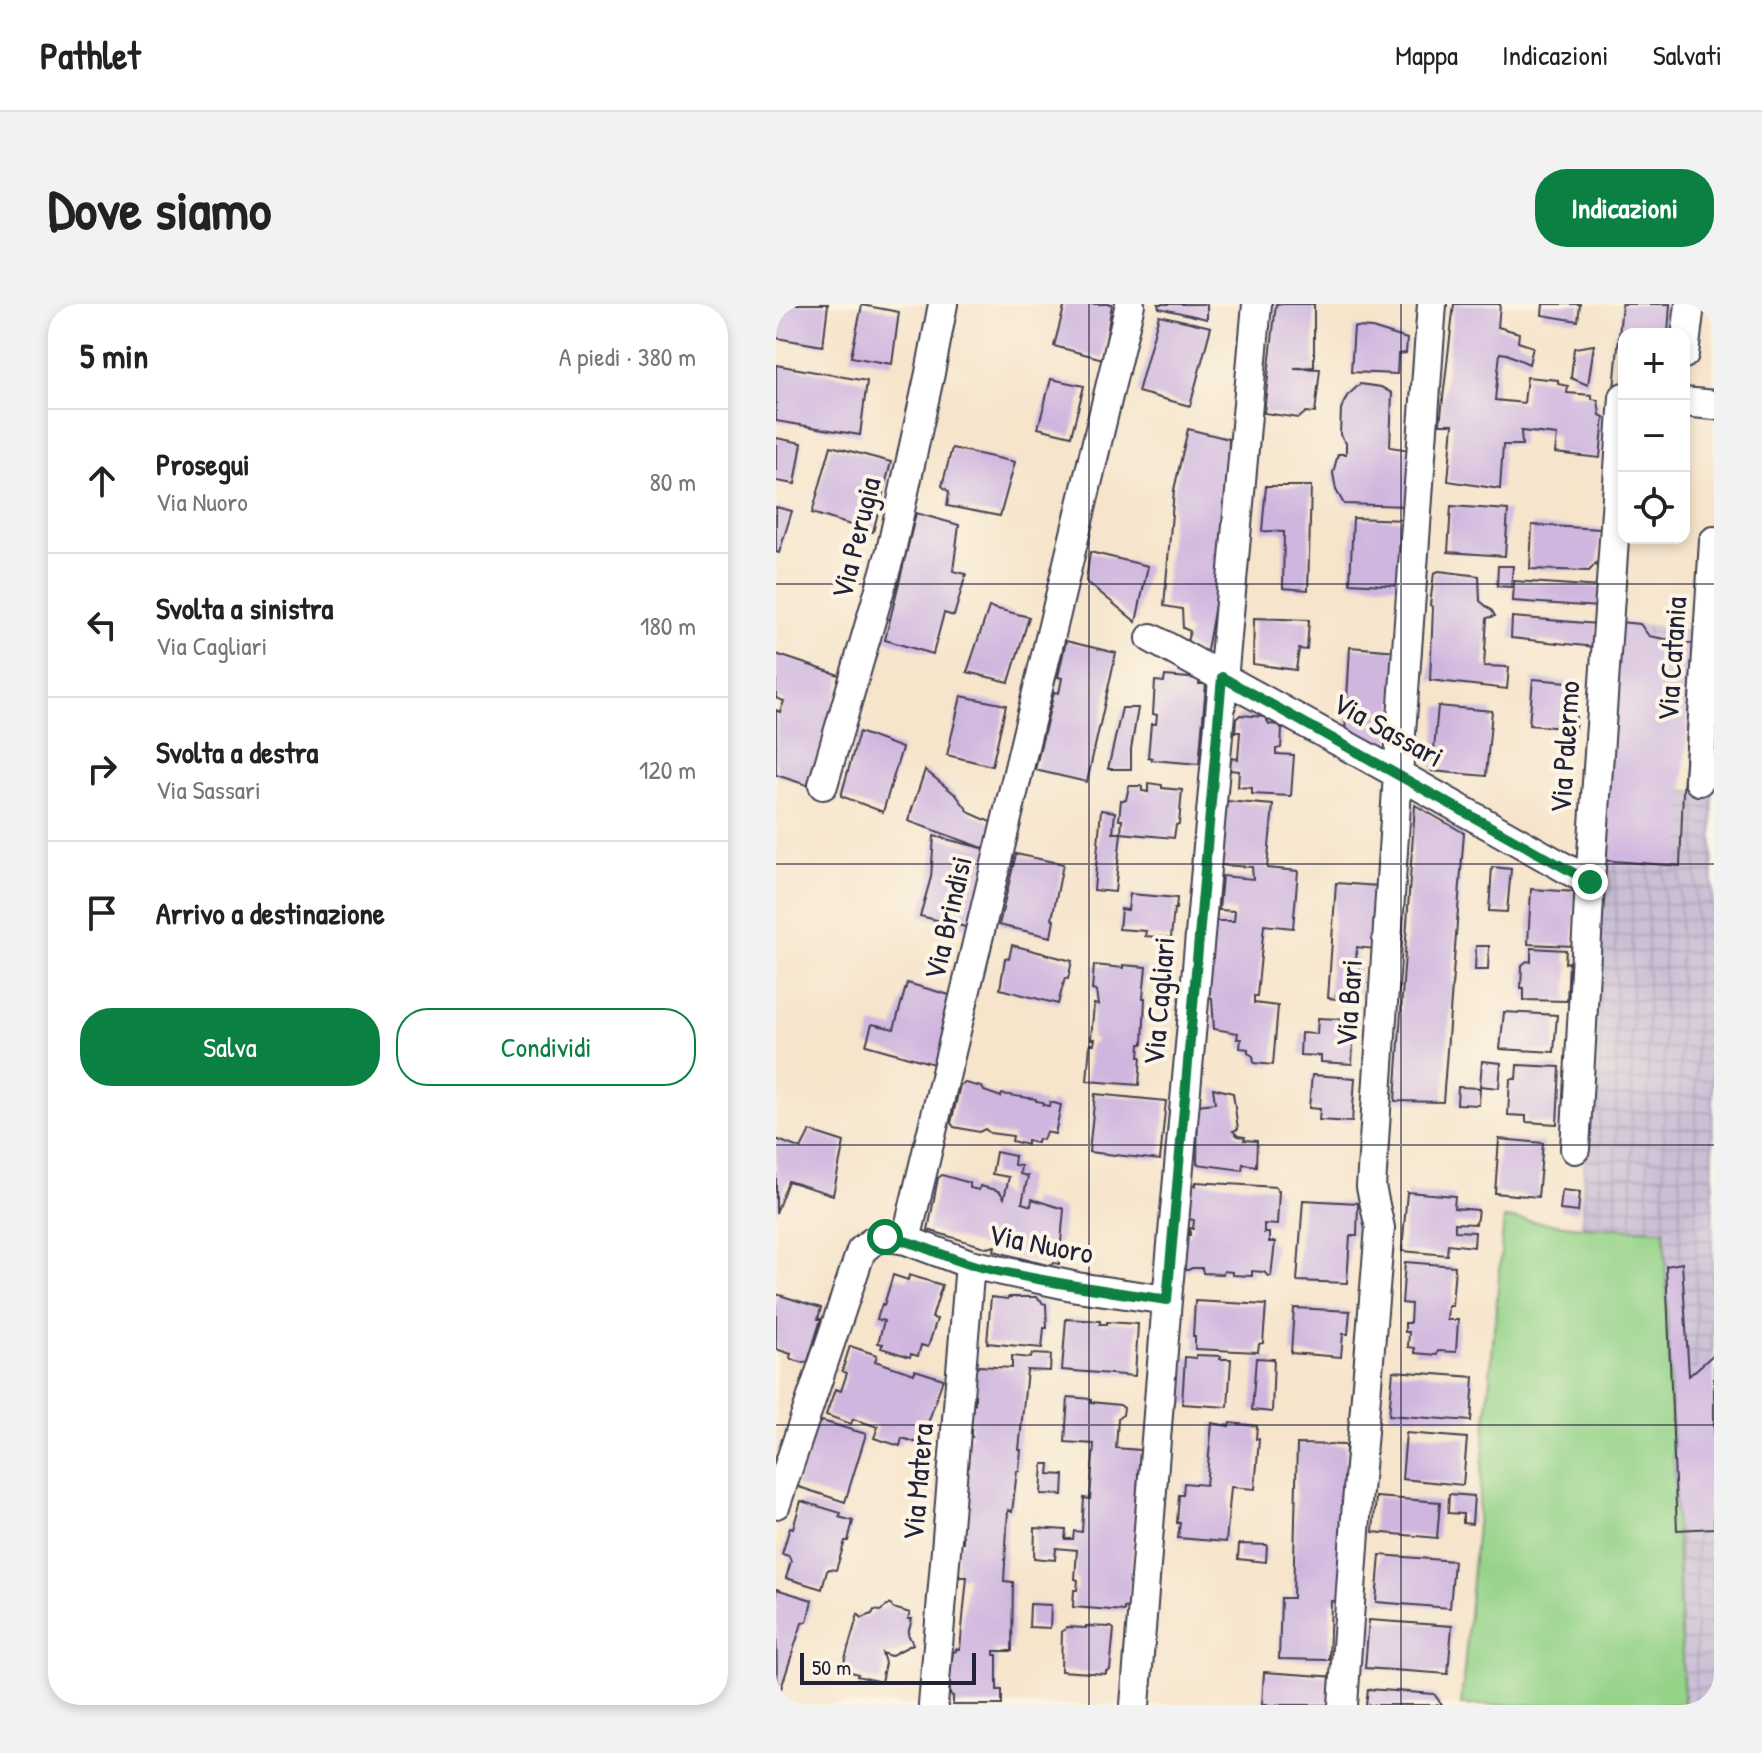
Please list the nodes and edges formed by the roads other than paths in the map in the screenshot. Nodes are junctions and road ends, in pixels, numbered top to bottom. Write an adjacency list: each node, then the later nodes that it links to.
1 (943, 304): 15 (street, Via Perugia)
2 (1130, 304): 18 (street, Via Brindisi)
3 (1257, 304): 12 (street, Via Cagliari)
4 (1432, 304): 13 (street, Via Bari)
5 (1690, 304): 6 (street)
6 (1687, 328)
7 (1624, 400): 16 (street, Via Palermo)
8 (1690, 403): 9 (street)
9 (1714, 405)
10 (1714, 541): 14 (street, Via Catania)
11 (1151, 638): 12 (street, Via Sassari)
12 (1222, 677): 13 (street, Via Sassari); 20 (street, Via Cagliari)
13 (1398, 774): 16 (street, Via Sassari); 24 (street, Via Bari)
14 (1699, 781)
15 (823, 785)
16 (1590, 882): 17 (street, Via Palermo)
17 (1575, 1149)
18 (906, 1240): 19 (street, Via Nuoro); 21 (street)
19 (970, 1264): 20 (street, Via Nuoro); 22 (street, Via Matera)
20 (1167, 1300): 23 (street, Via Cagliari)
21 (776, 1504)
22 (933, 1705)
23 (1135, 1705)
24 (1343, 1705)

